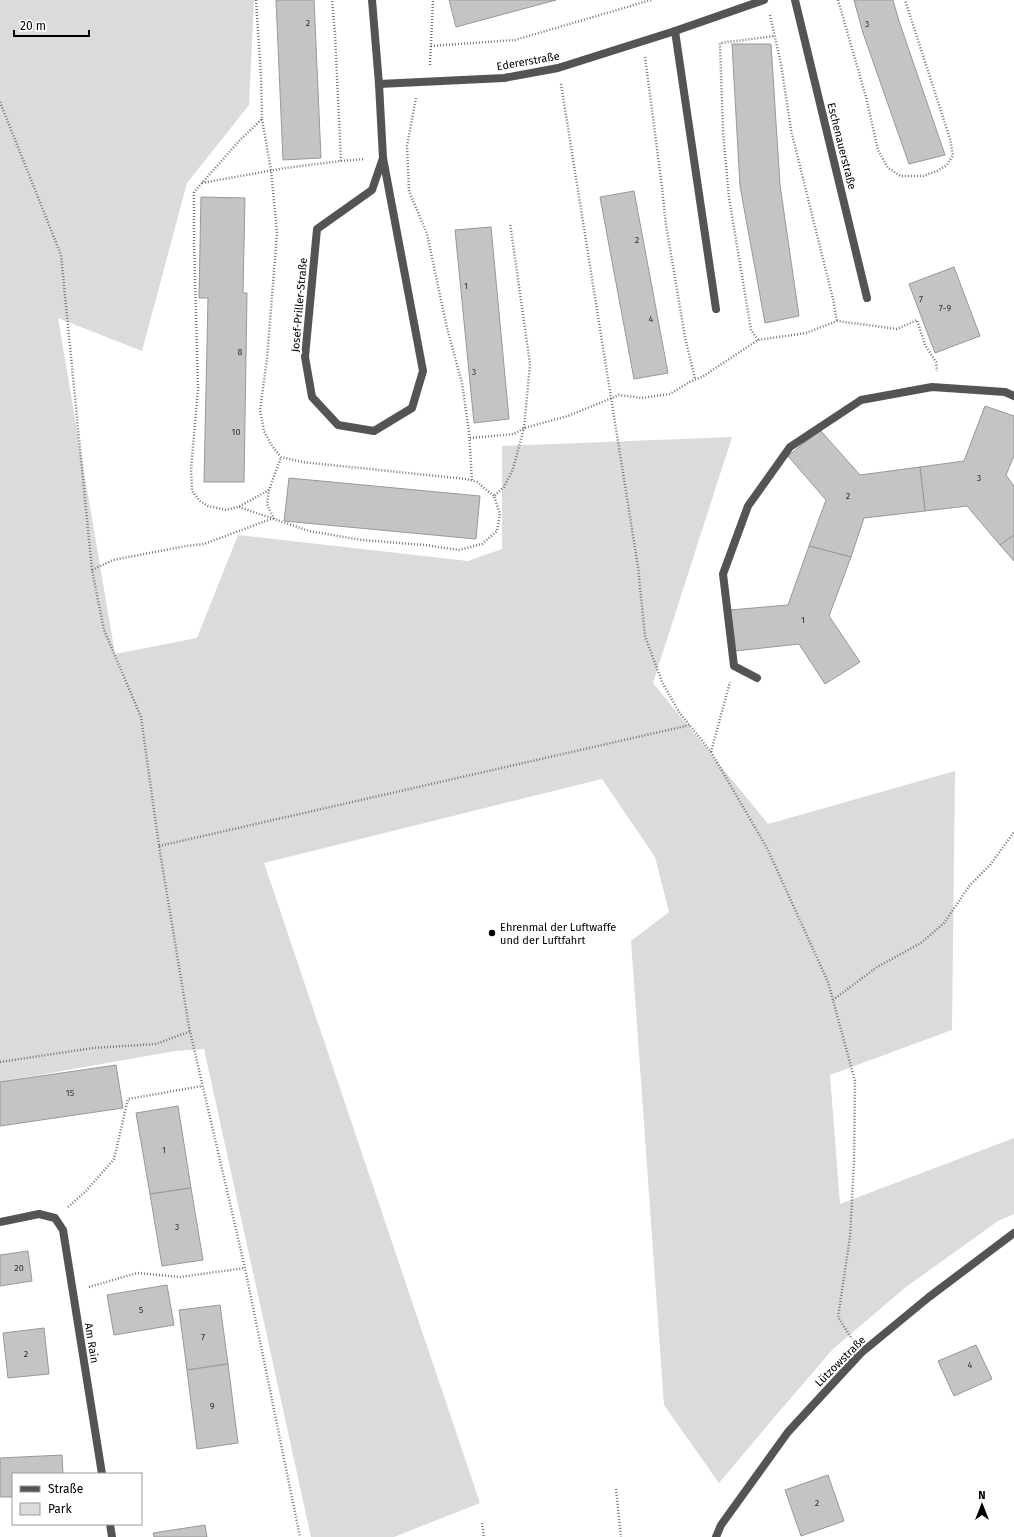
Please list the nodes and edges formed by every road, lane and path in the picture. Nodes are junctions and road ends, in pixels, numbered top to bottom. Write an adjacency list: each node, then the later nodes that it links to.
1 (256, 0): 22 (path)
2 (332, 0): 21 (path)
3 (372, 0): 18 (street, Josef-Priller-Straße)
4 (433, 0): 14 (path)
5 (651, 0): 14 (path)
6 (764, 0): 11 (street, Edererstraße)
7 (795, 0): 24 (street, Eschenauerstraße)
8 (838, 0): 9 (path)
9 (905, 0)
10 (768, 8): 12 (path)
11 (675, 31): 13 (street, Edererstraße); 25 (street)
12 (775, 36): 26 (path); 27 (path)
13 (643, 41): 15 (street, Edererstraße); 28 (path)
14 (431, 46): 17 (path)
15 (558, 68): 17 (street, Edererstraße); 31 (path)
16 (419, 82): 17 (street, Edererstraße); 18 (street, Edererstraße); 33 (path)
17 (429, 82)
18 (379, 84): 20 (street, Josef-Priller-Straße)
19 (0, 102): 39 (path)
20 (383, 158): 20 (street, Josef-Priller-Straße); 21 (path)
21 (341, 161): 22 (path)
22 (202, 183): 37 (path)
23 (510, 223): 32 (path)
24 (867, 298)
25 (716, 309)
26 (837, 321): 27 (path); 29 (path)
27 (758, 340): 28 (path)
28 (696, 379): 31 (path)
29 (938, 388): 30 (street); 40 (street)
30 (1014, 396)
31 (611, 399): 32 (path); 42 (path)
32 (524, 428): 33 (path); 38 (path)
33 (470, 438): 35 (path)
34 (281, 457): 36 (path)
35 (472, 480)
36 (269, 490): 37 (path); 38 (path)
37 (238, 507): 38 (path)
38 (273, 519): 39 (path)
39 (92, 570): 45 (path)
40 (734, 666): 41 (street); 43 (path)
41 (757, 678)
42 (690, 725): 43 (path); 45 (path)
43 (711, 752): 46 (path)
44 (1014, 832): 46 (path)
45 (159, 846): 47 (path)
46 (833, 1000): 55 (path)
47 (191, 1031): 48 (path); 49 (path)
48 (0, 1062)
49 (202, 1086): 50 (path); 53 (path)
50 (55, 1218): 51 (street); 54 (street, Am Rain)
51 (0, 1222)
52 (1014, 1233): 55 (street, Lützowstraße)
53 (245, 1268): 54 (path); 61 (path)
54 (73, 1291): 56 (street, Am Rain)
55 (861, 1353): 64 (street, Lützowstraße)
56 (102, 1473)
57 (616, 1489): 63 (path)
58 (482, 1524): 62 (path)
59 (110, 1525): 60 (street)
60 (112, 1537)
61 (300, 1537)
62 (484, 1537)
63 (621, 1537)
64 (716, 1537)

